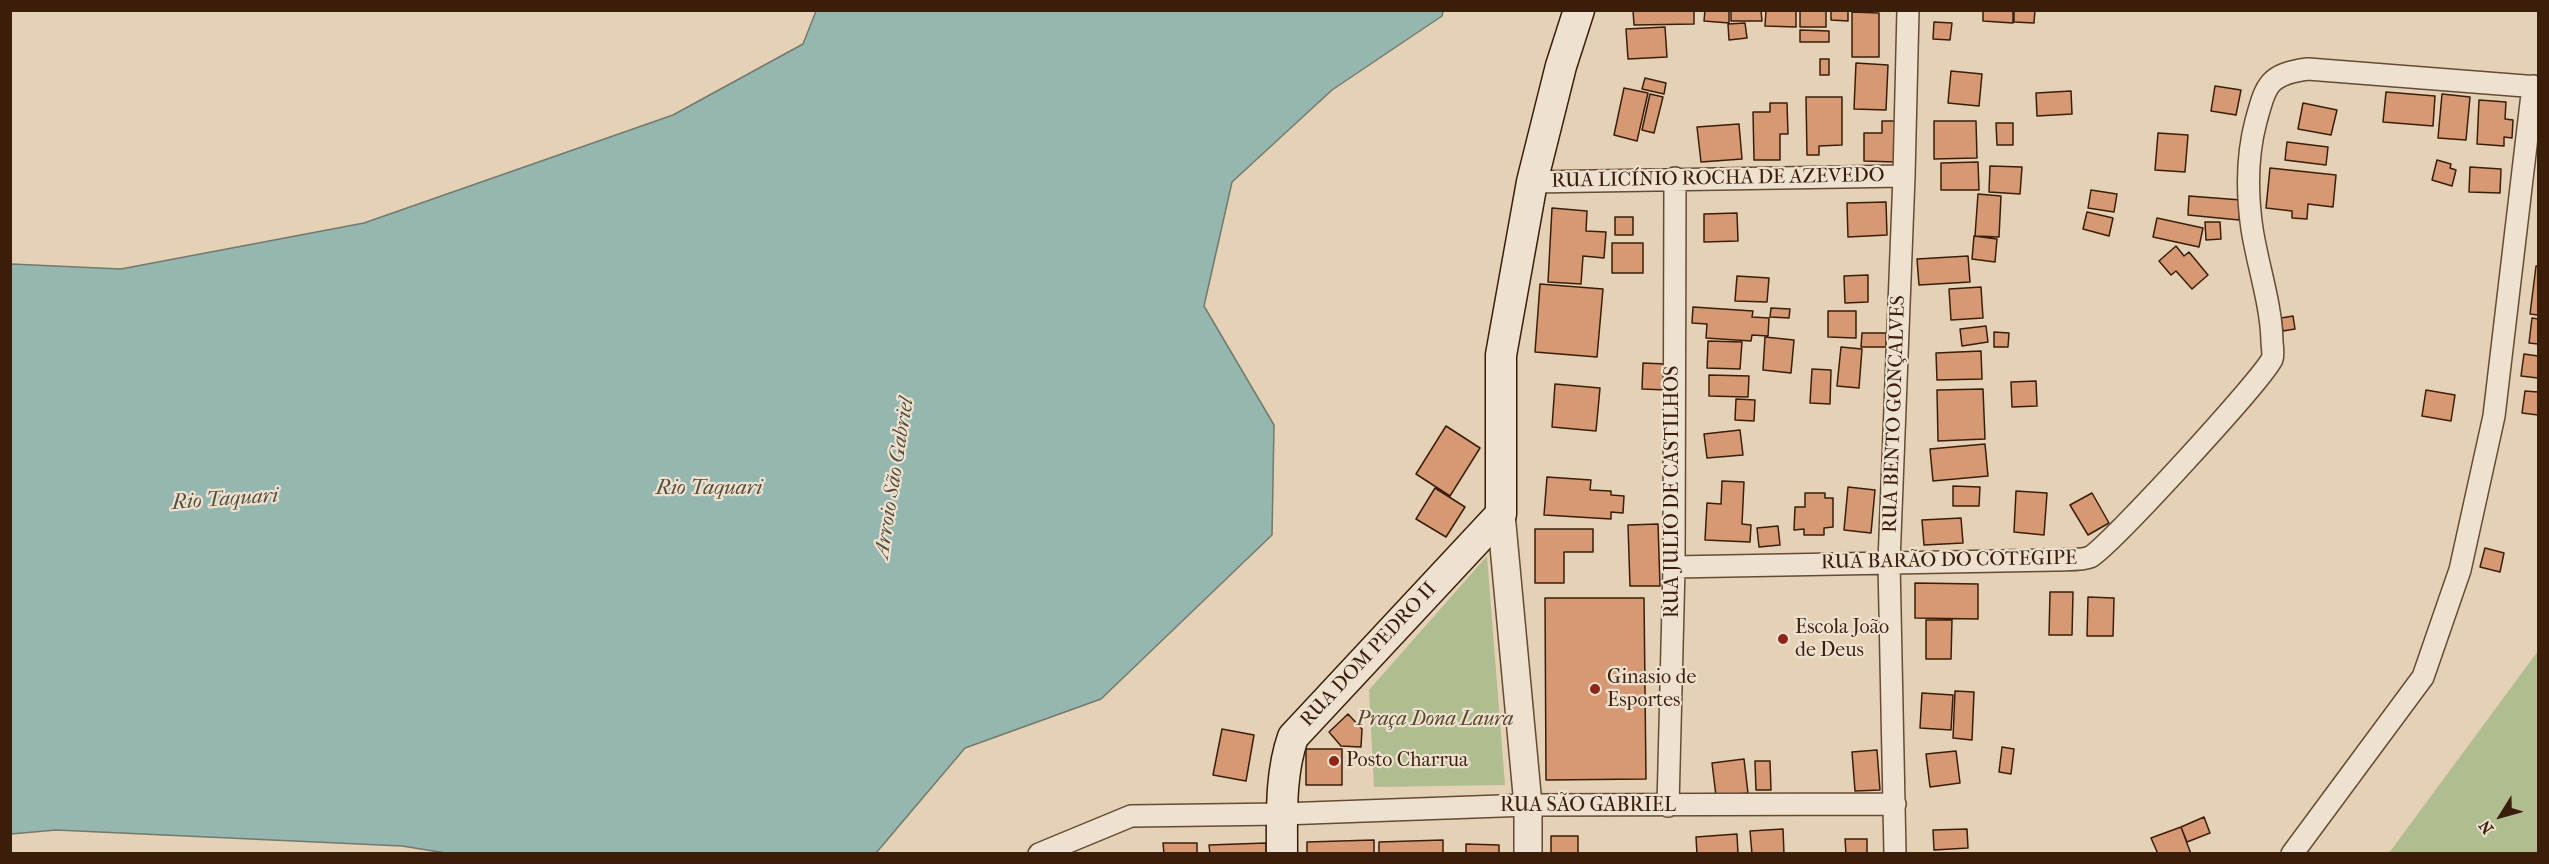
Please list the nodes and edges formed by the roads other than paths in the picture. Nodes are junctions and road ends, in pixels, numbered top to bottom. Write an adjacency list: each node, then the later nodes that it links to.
1 (1579, 10): 6 (main road)
2 (1908, 10): 4 (street, RUA BENTO GONÇALVES)
3 (2536, 86): 8 (street, RUA BARÃO DO COTEGIPE); 18 (street)
4 (1904, 176): 5 (street, RUA LICÍNIO ROCHA DE AZEVEDO); 8 (street, RUA BENTO GONÇALVES)
5 (1675, 178): 6 (street, RUA LICÍNIO ROCHA DE AZEVEDO); 9 (street, RUA JULIO DE CASTILHOS)
6 (1532, 182): 7 (main road)
7 (1501, 513): 11 (street); 13 (main road, RUA DOM PEDRO II)
8 (1889, 562): 9 (street, RUA BARÃO DO COTEGIPE); 10 (street, RUA BENTO GONÇALVES)
9 (1674, 567): 12 (street, RUA JULIO DE CASTILHOS)
10 (1895, 804): 12 (street, RUA SÃO GABRIEL); 17 (street, RUA BENTO GONÇALVES)
11 (1528, 806): 12 (street, RUA SÃO GABRIEL); 13 (street, RUA SÃO GABRIEL); 16 (street)
12 (1668, 806)
13 (1282, 814): 14 (street, RUA SÃO GABRIEL); 15 (main road, RUA DOM PEDRO II)
14 (1039, 854)
15 (1282, 854)
16 (1528, 854)
17 (1895, 854)
18 (2292, 854)

